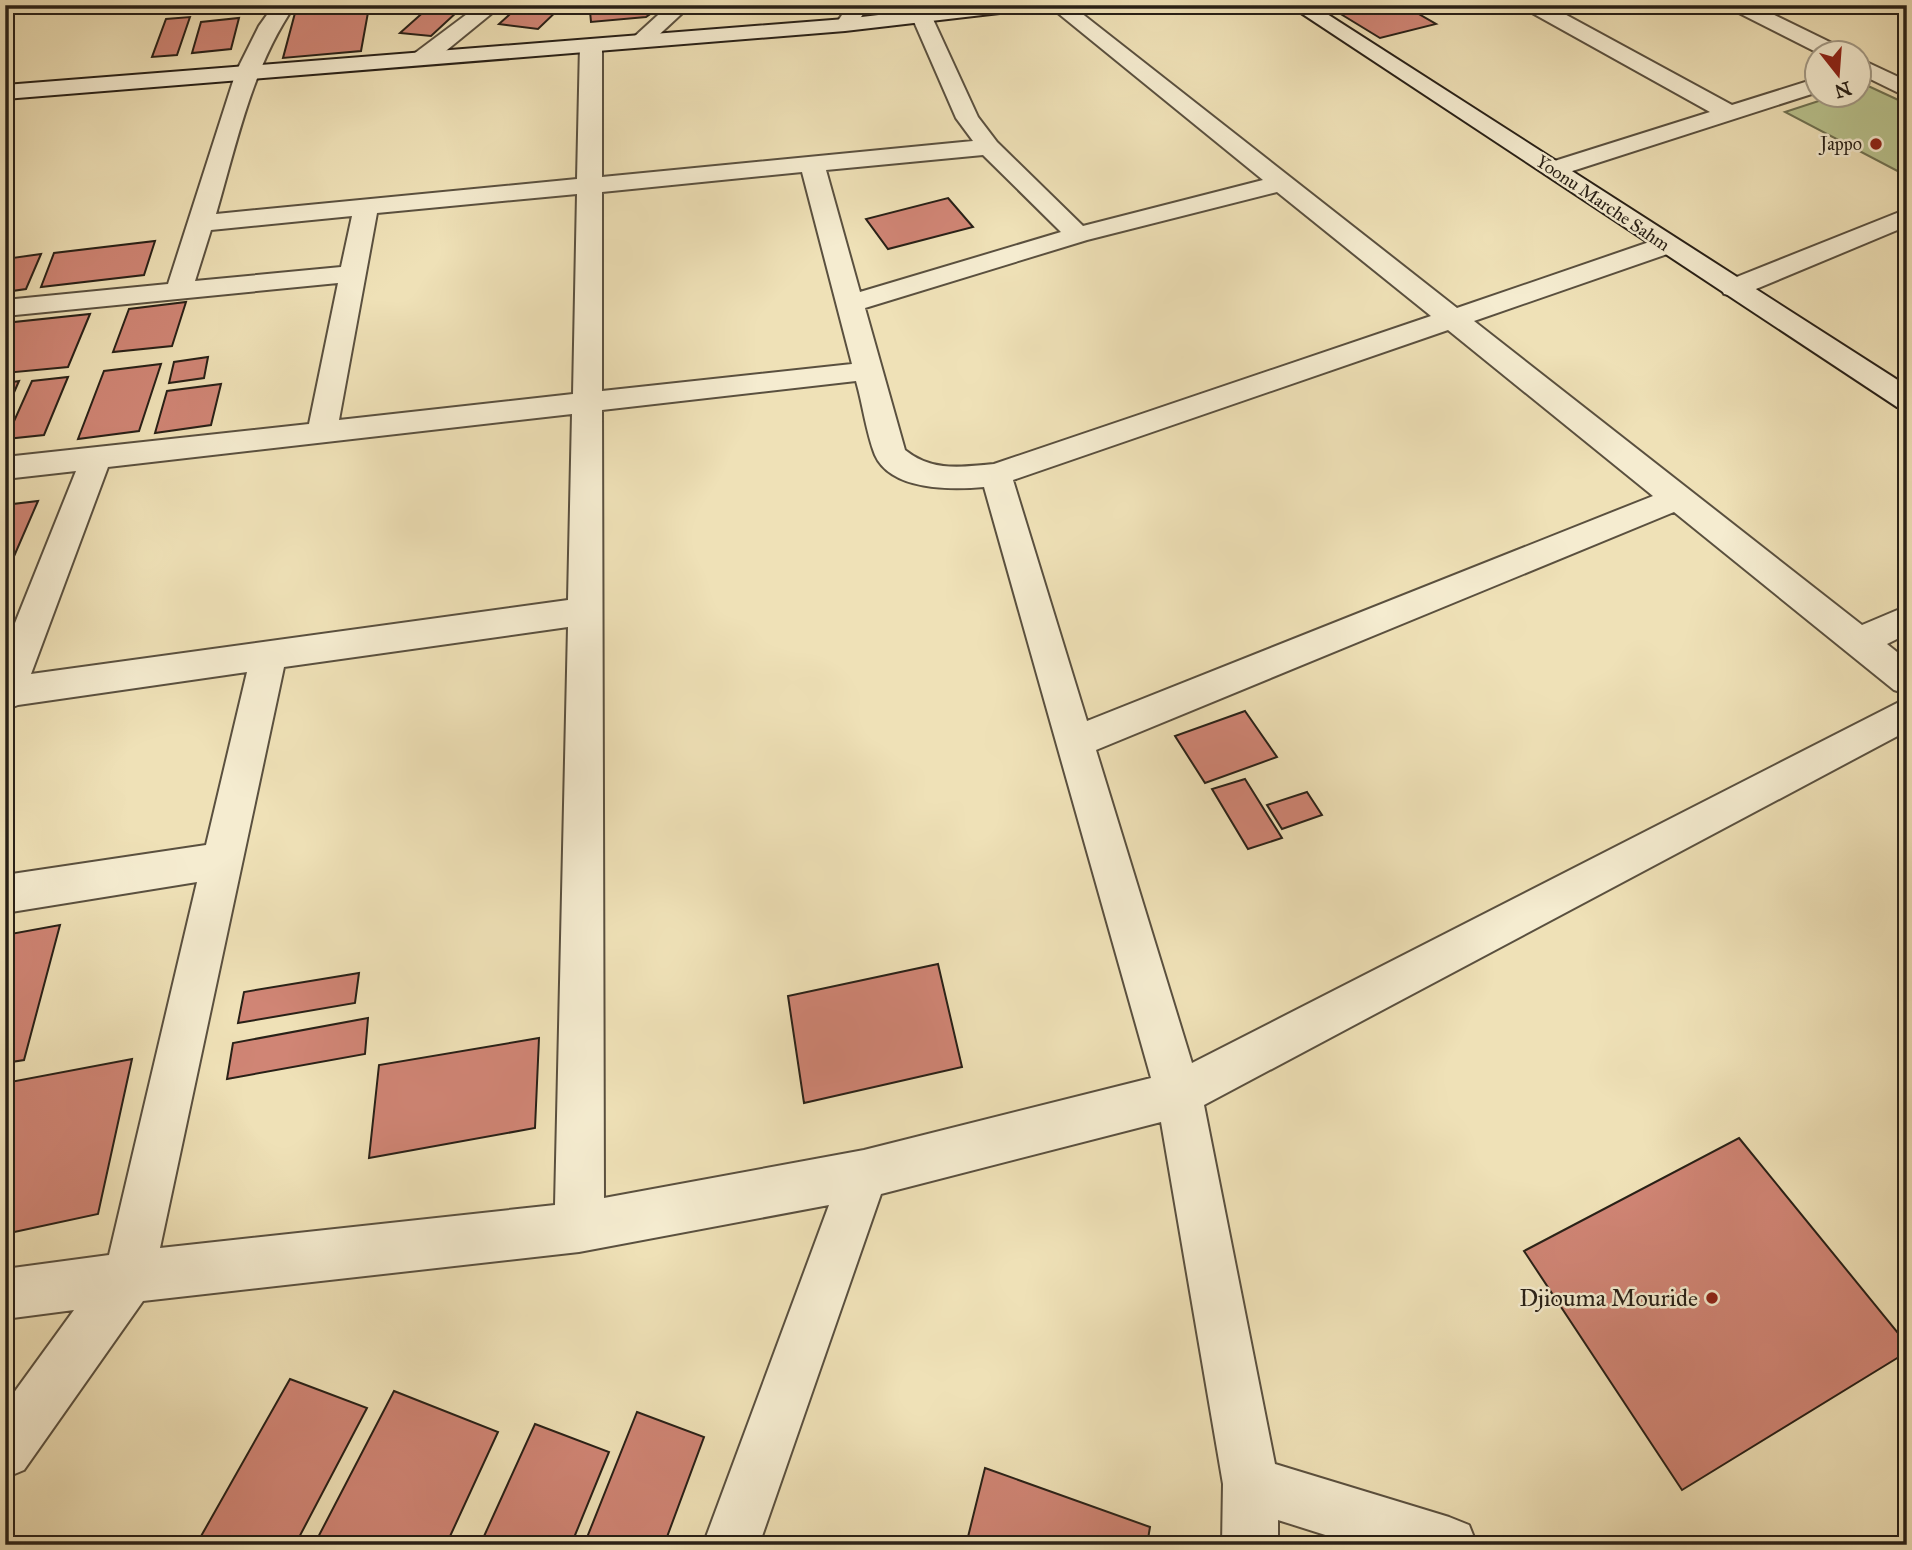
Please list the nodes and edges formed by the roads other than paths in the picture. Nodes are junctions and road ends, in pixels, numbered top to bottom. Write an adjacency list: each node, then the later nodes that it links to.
1 (285, 5): 18 (street)
2 (492, 5): 15 (street)
3 (681, 5): 13 (street)
4 (860, 5): 11 (street)
5 (1017, 5): 10 (street)
6 (1058, 5): 27 (street)
7 (1299, 5): 26 (street, Yoonu Marche Sahm)
8 (1532, 5): 23 (street)
9 (1738, 5): 12 (street)
10 (922, 17): 11 (street); 24 (street)
11 (845, 25): 13 (street)
12 (1804, 38)
13 (642, 40): 14 (street)
14 (591, 45): 15 (street); 28 (street)
15 (423, 58): 18 (street)
16 (1897, 60): 17 (street)
17 (1874, 66)
18 (247, 72): 22 (street); 31 (street)
19 (1874, 75): 21 (street)
20 (1804, 89): 23 (street)
21 (1907, 90)
22 (5, 92)
23 (1729, 113): 26 (street)
24 (989, 147): 25 (street); 32 (street)
25 (812, 164): 28 (street); 37 (street)
26 (1554, 169): 33 (street, Yoonu Marche Sahm)
27 (1281, 183): 32 (street); 39 (street)
28 (589, 185): 29 (street); 42 (street)
29 (366, 207): 31 (street); 34 (street)
30 (1907, 217): 35 (street)
31 (200, 223): 36 (street)
32 (1078, 235): 37 (street)
33 (1667, 245): 35 (street, Yoonu Marche Sahm); 39 (street)
34 (352, 274): 36 (street); 43 (street)
35 (1734, 288): 41 (street, Yoonu Marche Sahm)
36 (179, 291): 38 (street)
37 (849, 304): 40 (street)
38 (5, 308)
39 (1454, 319): 46 (street); 47 (street)
40 (867, 371): 42 (street); 46 (street)
41 (1907, 400)
42 (587, 402): 43 (street); 48 (street)
43 (321, 432): 44 (street)
44 (96, 458): 45 (street); 53 (street)
45 (5, 468)
46 (996, 475): 55 (street)
47 (1679, 498): 50 (street); 55 (street)
48 (585, 611): 51 (street); 60 (street)
49 (1907, 619): 50 (street)
50 (1860, 642): 52 (street)
51 (269, 655): 53 (street); 56 (street)
52 (1907, 680)
53 (6, 694)
54 (1907, 713): 58 (street)
55 (1075, 742): 58 (street)
56 (223, 860): 57 (street); 61 (street)
57 (5, 894)
58 (1180, 1094): 59 (street); 64 (street)
59 (864, 1174): 60 (street); 65 (street)
60 (579, 1227): 61 (street)
61 (129, 1277): 62 (street); 63 (street)
62 (5, 1294)
63 (5, 1451)
64 (1251, 1485): 66 (street); 67 (street)
65 (731, 1545)
66 (1250, 1545)
67 (1449, 1545)

